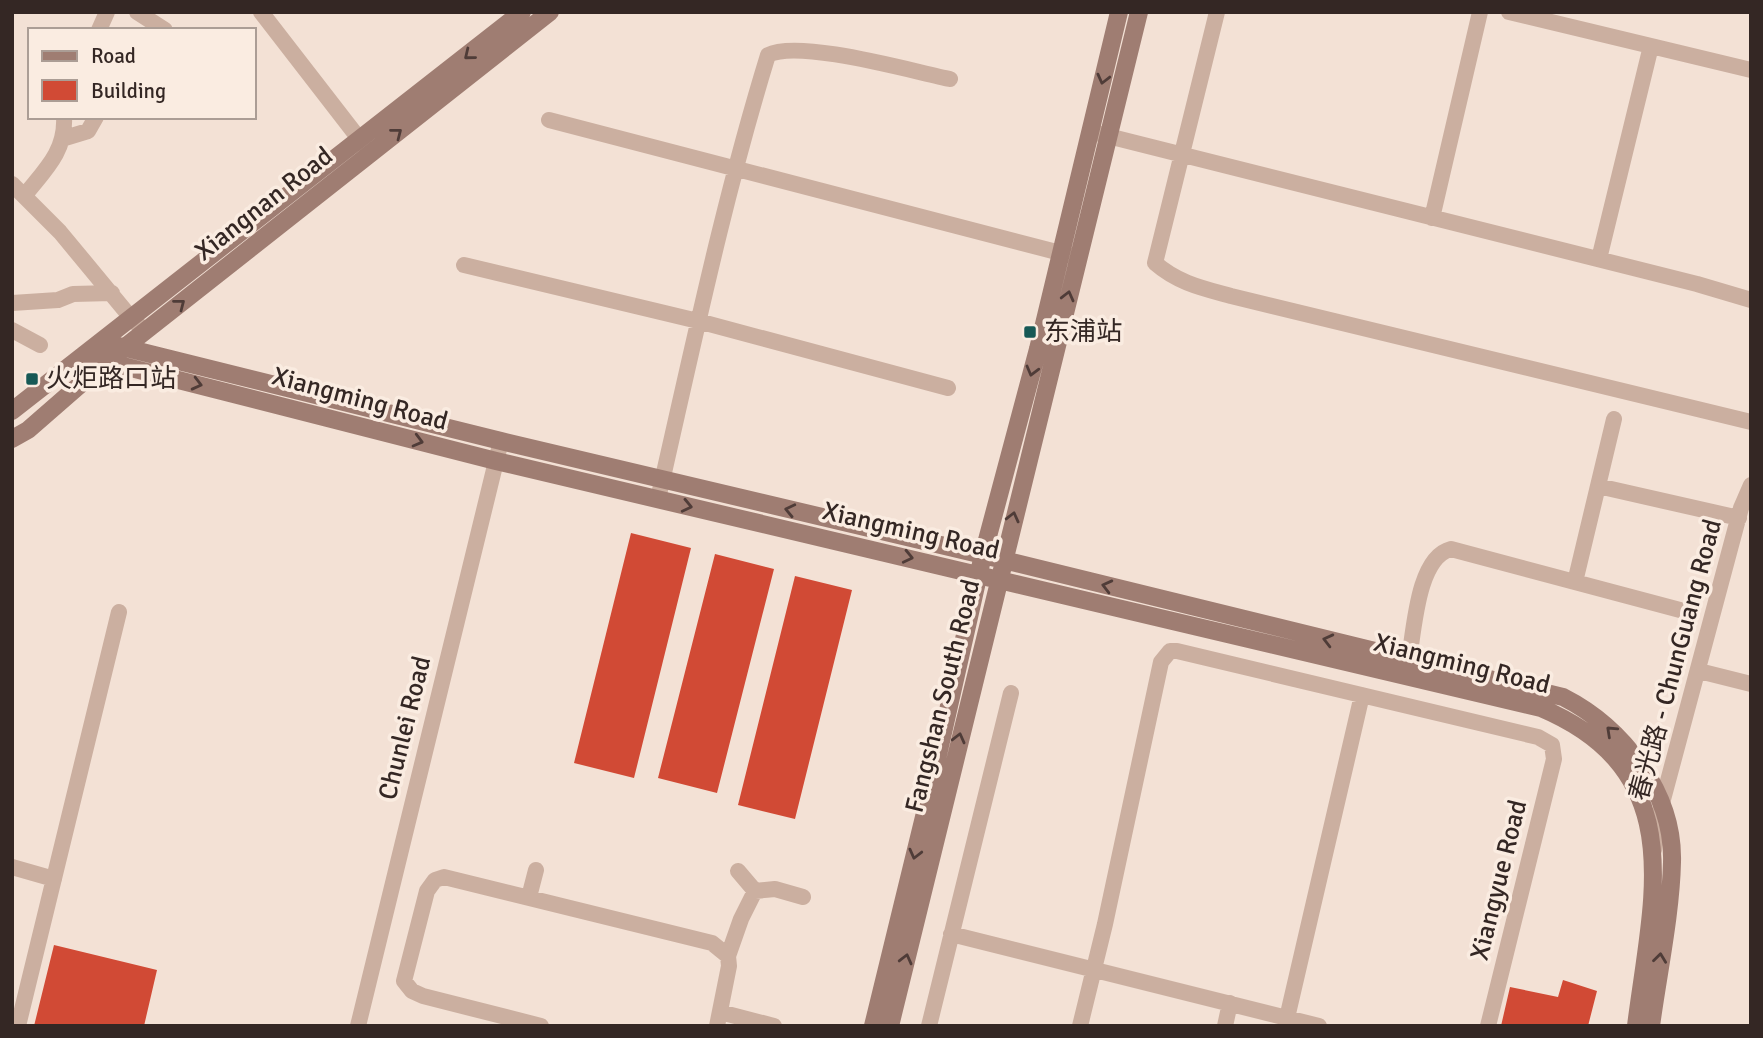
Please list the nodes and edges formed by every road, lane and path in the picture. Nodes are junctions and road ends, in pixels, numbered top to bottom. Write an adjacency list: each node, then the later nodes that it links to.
1 (107, 12): 11 (street)
2 (137, 12): 12 (street)
3 (261, 12): 21 (street)
4 (522, 12): 21 (street, Xiangnan Road, one-way to 21)
5 (550, 12): 21 (street, Xiangnan Road, one-way to 5)
6 (1119, 12): 19 (street, Fangshan South Road, one-way to 19)
7 (1139, 12): 19 (street, Fangshan South Road)
8 (1217, 12): 22 (street)
9 (1480, 12): 26 (street)
10 (1509, 12): 13 (street)
11 (100, 28)
12 (162, 28)
13 (1651, 46): 14 (street); 28 (street)
14 (1751, 70)
15 (950, 79): 23 (street)
16 (64, 119): 20 (street)
17 (95, 119): 20 (street)
18 (549, 120): 23 (street)
19 (1099, 134): 22 (street); 27 (street, Fangshan South Road)
20 (65, 138): 25 (street)
21 (366, 147): 34 (street, Xiangnan Road)
22 (1182, 154): 26 (street); 44 (street)
23 (738, 169): 27 (street); 33 (street)
24 (12, 184): 25 (street)
25 (25, 195): 30 (street)
26 (1432, 218): 28 (street)
27 (1069, 255): 53 (street, Fangshan South Road, one-way to 53); 54 (street, Fangshan South Road, one-way to 27)
28 (1599, 259): 31 (street)
29 (464, 265): 33 (street)
30 (112, 293): 32 (street); 34 (street)
31 (1751, 300)
32 (12, 303)
33 (698, 321): 41 (street); 48 (street)
34 (139, 325): 36 (street, Xiangnan Road); 38 (street, Xiangnan Road)
35 (12, 330): 37 (street)
36 (102, 342): 38 (street, Xiangming Road); 39 (street, Xiangnan Road)
37 (40, 345)
38 (125, 347): 40 (street, Xiangnan Road); 46 (street, Xiangming Road)
39 (84, 356): 40 (street, Xiangming Road); 42 (street, Xiangnan Road)
40 (106, 362): 45 (street, Xiangnan Road); 47 (street, Xiangming Road, one-way to 47)
41 (948, 388)
42 (12, 412): 45 (street)
43 (1614, 419): 50 (street)
44 (1751, 422)
45 (20, 434)
46 (501, 441): 47 (street, Chunlei Road); 48 (street, Xiangming Road)
47 (496, 461): 51 (street, Xiangming Road); 81 (street, Chunlei Road)
48 (663, 480): 51 (street); 53 (street, Xiangming Road, one-way to 48)
49 (1751, 485): 52 (street, 春光路 - ChunGuang Road)
50 (1598, 486): 52 (street); 57 (street)
51 (658, 499): 55 (street, Xiangming Road, one-way to 55)
52 (1739, 518): 61 (street, 春光路 - ChunGuang Road)
53 (983, 555): 54 (street, Xiangming Road); 55 (street, Fangshan South Road)
54 (1002, 561): 56 (street, Fangshan South Road); 60 (street, Xiangming Road, one-way to 54)
55 (978, 574): 56 (street, Xiangming Road); 84 (street, Fangshan South Road, one-way to 84)
56 (998, 579): 60 (street, Xiangming Road); 85 (street, Fangshan South Road, one-way to 56)
57 (1575, 582): 58 (street); 60 (street)
58 (1680, 610)
59 (119, 612): 70 (street)
60 (1407, 669): 65 (street, Xiangming Road, one-way to 60); 66 (street, Xiangming Road)
61 (1699, 671): 62 (street); 65 (street, 春光路 - ChunGuang Road)
62 (1751, 684)
63 (1012, 693): 74 (street)
64 (1362, 695): 76 (street); 78 (street); 90 (street, Xiangyue Road)
65 (1661, 807): 66 (street, 春光路 - ChunGuang Road); 92 (street, Xiangming Road, one-way to 65)
66 (1654, 850): 91 (street, Xiangming Road)
67 (12, 867): 70 (street)
68 (536, 870): 72 (street)
69 (738, 871): 71 (street)
70 (54, 878): 80 (street)
71 (755, 891): 73 (street); 75 (street)
72 (529, 897): 75 (street); 82 (street)
73 (803, 897)
74 (951, 934): 76 (street); 86 (street)
75 (728, 956): 79 (street)
76 (1094, 968): 77 (street); 87 (street)
77 (1230, 1003): 78 (street); 88 (street)
78 (1287, 1018): 89 (street)
79 (719, 1019): 83 (street)
80 (18, 1026)
81 (358, 1026)
82 (541, 1026)
83 (774, 1026)
84 (873, 1026)
85 (890, 1026)
86 (929, 1026)
87 (1080, 1026)
88 (1225, 1026)
89 (1318, 1026)
90 (1488, 1026)
91 (1636, 1026)
92 (1651, 1026)

